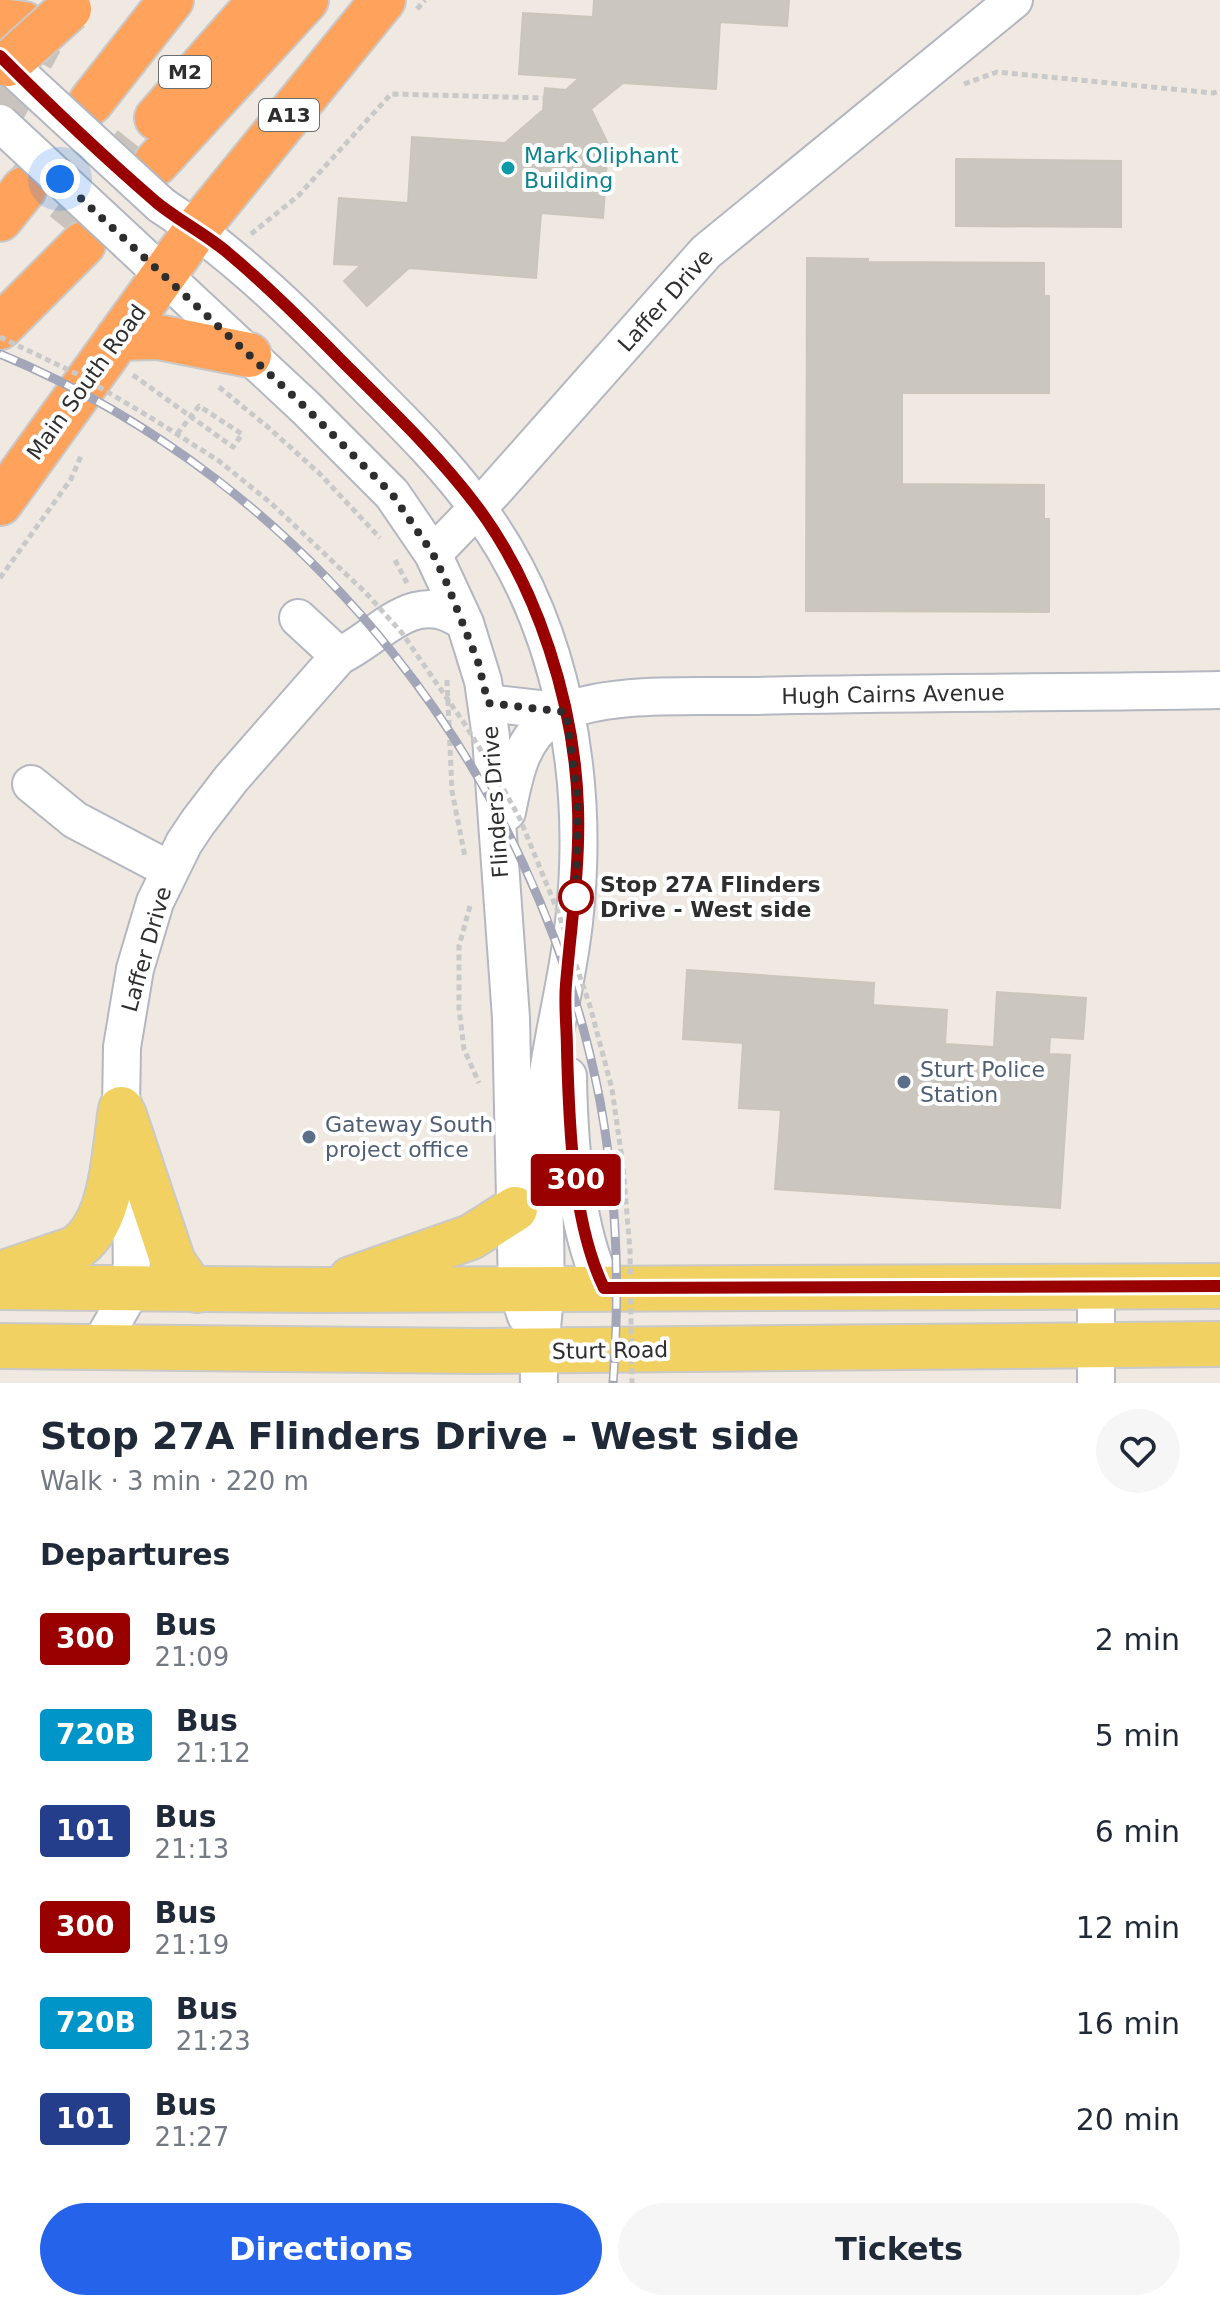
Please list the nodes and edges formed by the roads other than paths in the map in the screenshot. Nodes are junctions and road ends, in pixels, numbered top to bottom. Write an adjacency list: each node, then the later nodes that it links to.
1 (171, 0): 9 (highway, M2)
2 (235, 0): 11 (highway, M2)
3 (261, 0): 11 (highway)
4 (306, 0): 11 (highway)
5 (383, 0): 12 (highway, Main South Road / A13)
6 (1014, 0): 19 (street, Laffer Drive)
7 (74, 4): 8 (highway, bridge)
8 (6, 50): 11 (street, bridge)
9 (91, 102)
10 (0, 123): 13 (street, Flinders Drive, bridge)
11 (150, 171): 12 (street)
12 (196, 230): 13 (highway, Main South Road / A13); 19 (street)
13 (163, 275): 16 (street, Flinders Drive); 17 (highway, Main South Road / A13)
14 (0, 315): 15 (highway)
15 (0, 327)
16 (249, 355): 17 (highway); 20 (street, Flinders Drive)
17 (125, 357): 18 (highway, Main South Road / A13)
18 (0, 503)
19 (478, 508): 20 (street, Laffer Drive); 26 (street)
20 (433, 554): 22 (street, Flinders Drive)
21 (298, 618): 23 (street)
22 (465, 623): 23 (street, Laffer Drive); 25 (street, Flinders Drive)
23 (339, 656): 29 (street, Laffer Drive)
24 (1220, 690): 26 (street, Hugh Cairns Avenue)
25 (488, 703): 26 (street); 28 (street, Flinders Drive)
26 (566, 712): 28 (street); 30 (street)
27 (31, 784): 29 (street)
28 (499, 849): 32 (street, Flinders Drive)
29 (170, 870): 31 (street, Laffer Drive)
30 (565, 986): 36 (street); 39 (street)
31 (121, 1109): 33 (main road); 38 (street, Laffer Drive); 40 (main road)
32 (515, 1209): 39 (street, Flinders Drive); 41 (main road)
33 (0, 1274)
34 (1220, 1286): 37 (main road)
35 (0, 1287): 38 (main road)
36 (604, 1288): 37 (main road); 39 (main road)
37 (1096, 1288): 45 (street)
38 (132, 1289): 40 (main road); 44 (street)
39 (531, 1289): 41 (main road); 46 (street)
40 (197, 1290): 41 (main road)
41 (319, 1290)
42 (1220, 1344): 45 (main road, Sturt Road)
43 (0, 1346): 44 (main road, Sturt Road)
44 (98, 1348): 46 (main road, Sturt Road)
45 (1097, 1364): 46 (main road, Sturt Road)
46 (538, 1367)

